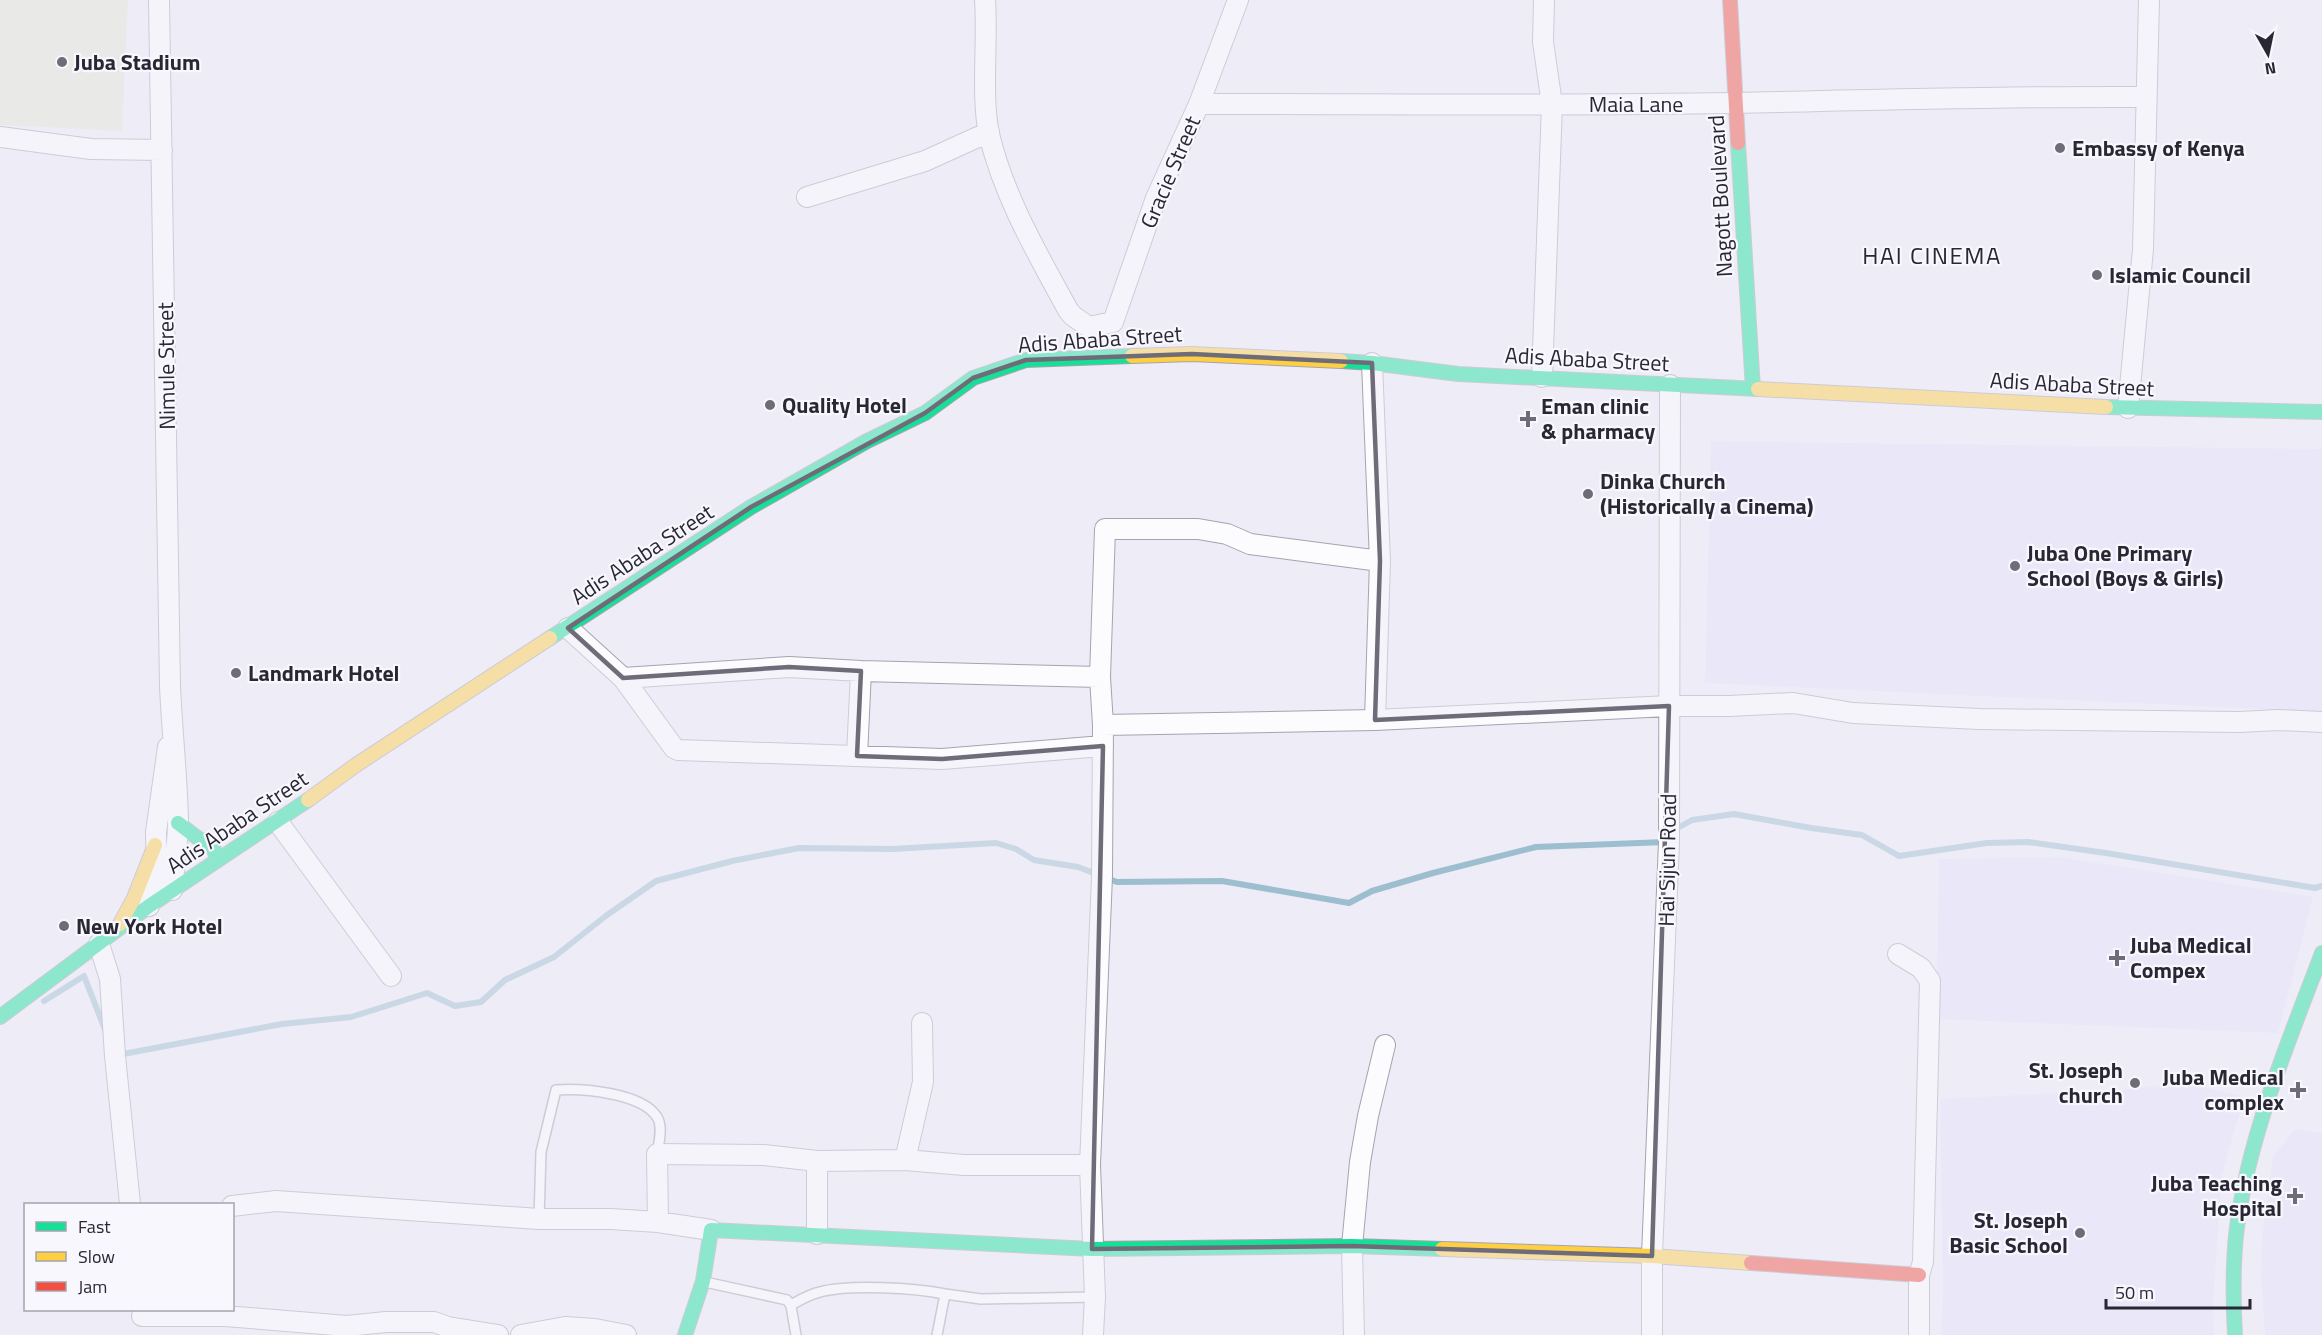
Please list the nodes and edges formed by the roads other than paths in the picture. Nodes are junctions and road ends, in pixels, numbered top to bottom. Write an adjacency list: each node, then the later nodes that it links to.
1 (159, 0): 13 (street, Nimule Street)
2 (985, 0): 11 (street)
3 (1238, 0): 9 (street, Gracie Street)
4 (1544, 0): 10 (street)
5 (1731, 0): 8 (street, Nagott Boulevard)
6 (2149, 0): 7 (street)
7 (2146, 97): 8 (street, Maia Lane); 21 (street)
8 (1736, 103): 10 (street, Maia Lane); 20 (street, Nagott Boulevard)
9 (1199, 104): 10 (street, Maia Lane); 15 (street, Gracie Street)
10 (1552, 104): 18 (street)
11 (989, 132): 14 (street); 15 (street)
12 (0, 137): 13 (street)
13 (162, 150): 32 (street, Nimule Street)
14 (807, 197)
15 (1113, 322): 16 (street, Gracie Street)
16 (1105, 358): 17 (street, Adis Ababa Street); 24 (street, Adis Ababa Street)
17 (1372, 363): 18 (street, Adis Ababa Street); 23 (street)
18 (1542, 377): 19 (street, Adis Ababa Street)
19 (1670, 385): 20 (street, Adis Ababa Street); 28 (street, Hai Sijun Road)
20 (1753, 389): 21 (street, Adis Ababa Street)
21 (2128, 408): 22 (street, Adis Ababa Street)
22 (2322, 412)
23 (1380, 561): 26 (street); 29 (street)
24 (568, 628): 27 (street); 35 (street, Adis Ababa Street)
25 (861, 671): 26 (street); 27 (street); 34 (street)
26 (1100, 676): 31 (street)
27 (623, 678): 34 (street)
28 (1669, 706): 29 (street); 30 (street); 61 (street, Hai Sijun Road)
29 (1375, 720): 31 (street)
30 (2322, 722)
31 (1103, 724): 33 (street)
32 (172, 733): 36 (street, Nimule Street); 37 (street, Nimule Street)
33 (1103, 746): 34 (street); 52 (street)
34 (857, 756)
35 (278, 822): 38 (street, Adis Ababa Street); 45 (street)
36 (178, 824): 38 (street); 39 (street, Nimule Street)
37 (155, 846): 40 (street, Nimule Street); 41 (street)
38 (218, 860): 39 (street, Adis Ababa Street)
39 (172, 890): 40 (street, Adis Ababa Street)
40 (149, 906): 41 (street, Adis Ababa Street)
41 (117, 930): 42 (street, Adis Ababa Street)
42 (99, 944): 46 (street, Adis Ababa Street); 53 (street)
43 (2322, 953): 79 (street)
44 (1898, 954): 62 (street)
45 (391, 976)
46 (0, 1017)
47 (922, 1023): 50 (street)
48 (1385, 1045): 59 (street)
49 (657, 1154): 51 (street); 55 (lane); 56 (street)
50 (905, 1160): 51 (street); 52 (street)
51 (817, 1161): 58 (street)
52 (1090, 1165): 60 (street)
53 (130, 1203)
54 (234, 1206): 55 (street)
55 (538, 1219): 56 (street)
56 (658, 1222): 57 (street)
57 (711, 1230): 58 (street); 63 (street)
58 (817, 1234): 60 (street)
59 (1352, 1246): 60 (street); 61 (street); 76 (street)
60 (1092, 1249): 65 (street)
61 (1652, 1256): 62 (street); 77 (street, Hai Sijun Road)
62 (1919, 1275): 78 (street)
63 (703, 1281): 66 (lane); 72 (street)
64 (945, 1294): 65 (lane); 66 (lane); 74 (lane)
65 (1095, 1297): 75 (street)
66 (791, 1305): 73 (lane)
67 (142, 1320): 68 (street)
68 (346, 1331): 69 (street)
69 (498, 1335)
70 (521, 1335): 71 (street)
71 (626, 1335)
72 (685, 1335)
73 (796, 1335)
74 (938, 1335)
75 (1093, 1335)
76 (1354, 1335)
77 (1652, 1335)
78 (1919, 1335)
79 (2235, 1335)

